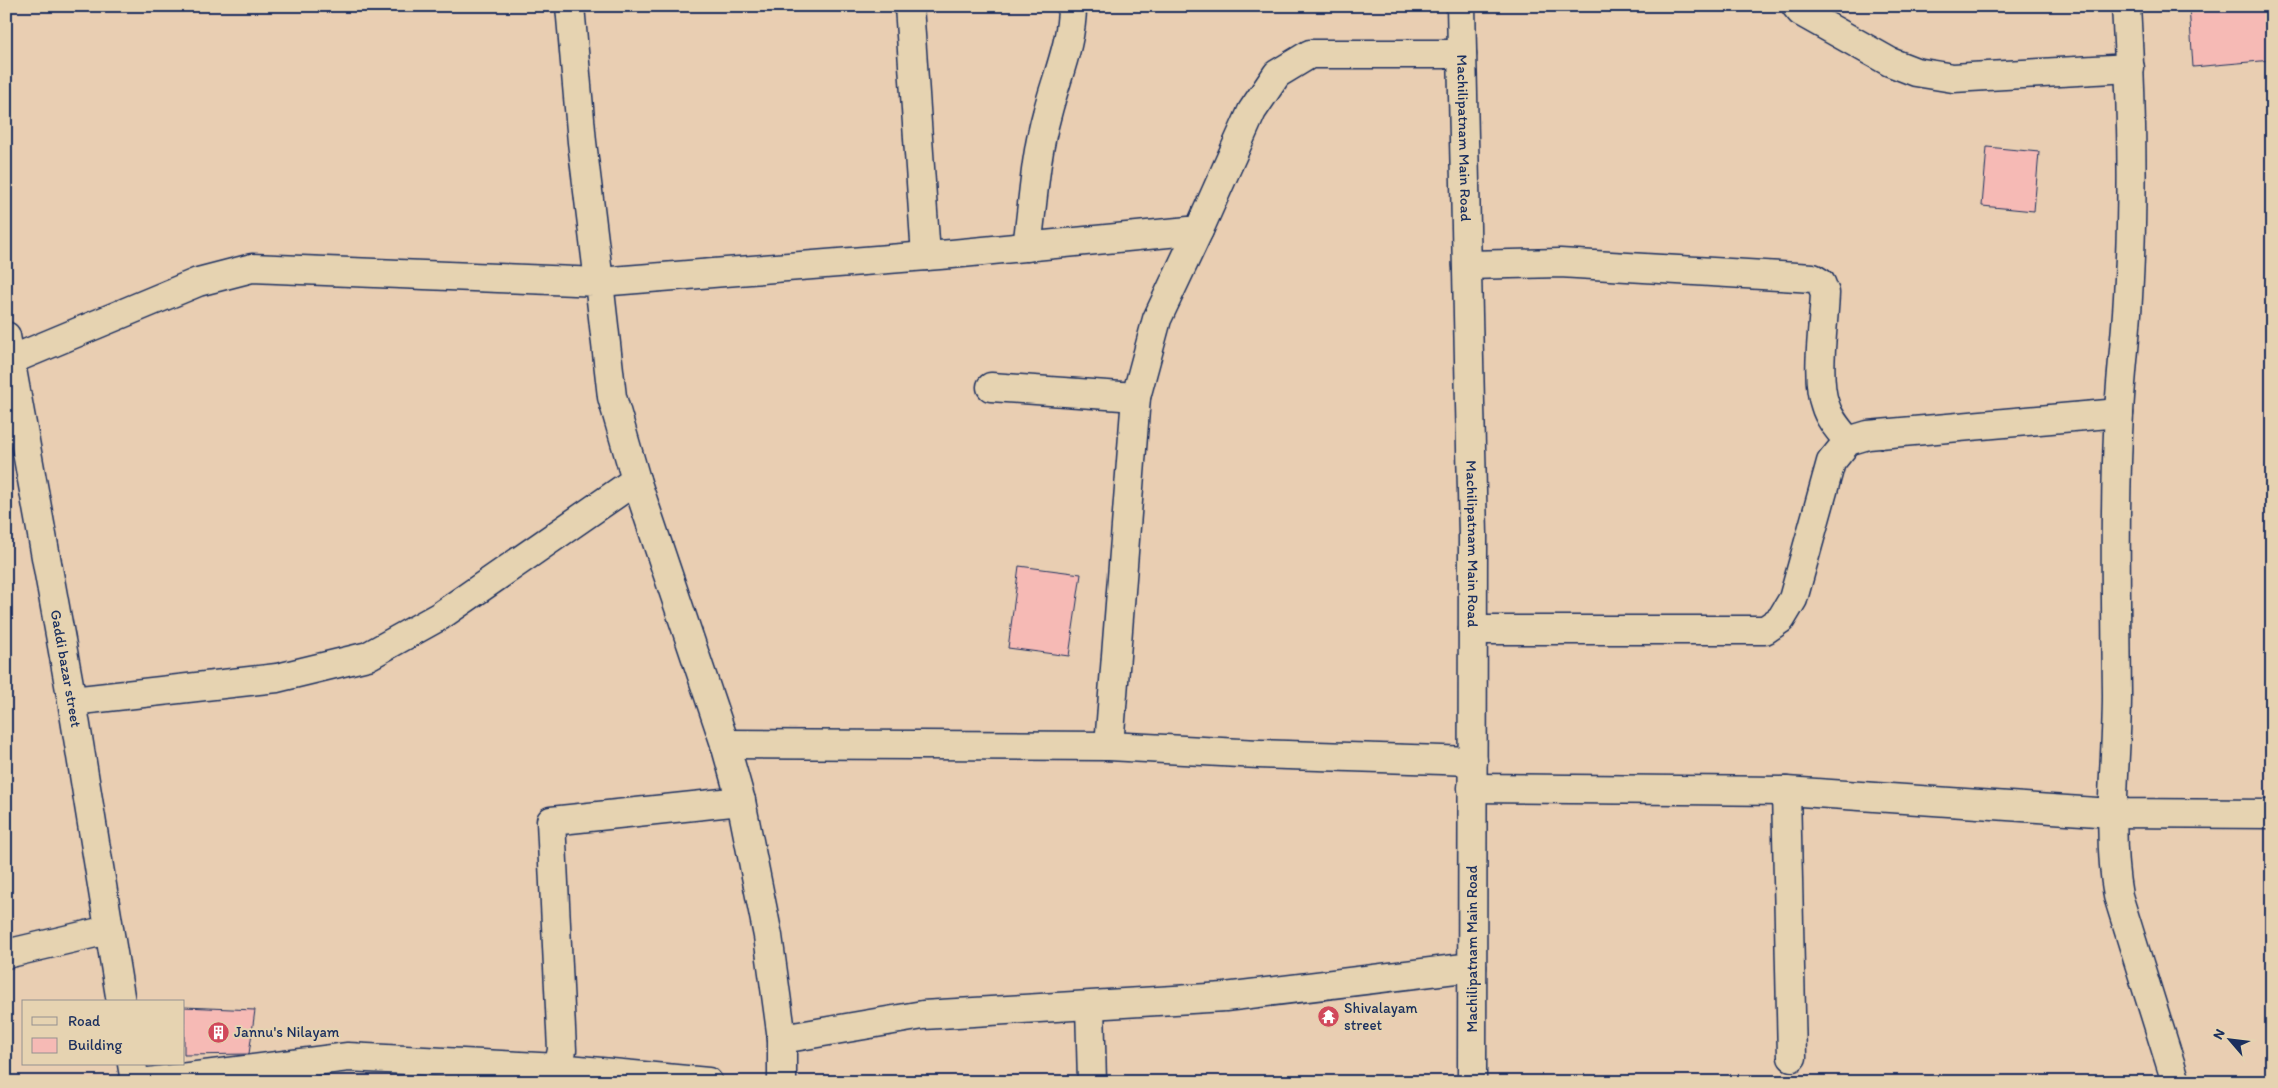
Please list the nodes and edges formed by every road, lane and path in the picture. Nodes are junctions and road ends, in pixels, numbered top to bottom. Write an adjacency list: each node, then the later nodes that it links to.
1 (570, 6): 13 (street)
2 (909, 6): 11 (street)
3 (1072, 6): 10 (street)
4 (1461, 6): 7 (street, Machilipatnam Main Road)
5 (1796, 6): 8 (street)
6 (2126, 6): 8 (street)
7 (1462, 54): 9 (street); 12 (street, Machilipatnam Main Road)
8 (2130, 68): 17 (street)
9 (1199, 230): 10 (street); 16 (street)
10 (1027, 247): 11 (street)
11 (926, 256): 13 (street)
12 (1467, 265): 18 (street); 20 (street, Machilipatnam Main Road)
13 (599, 282): 14 (street); 19 (street)
14 (9, 348): 21 (street, Gaddi bazar street)
15 (991, 386): 16 (street)
16 (1136, 397): 23 (street)
17 (2119, 413): 18 (street); 28 (street)
18 (1848, 441): 20 (street)
19 (636, 480): 21 (street); 22 (street)
20 (1473, 630): 24 (street, Machilipatnam Main Road)
21 (72, 701): 30 (street, Gaddi bazar street)
22 (725, 744): 23 (street); 27 (street)
23 (1109, 746): 24 (street)
24 (1473, 761): 25 (street, Machilipatnam Main Road)
25 (1472, 788): 26 (street); 32 (street, Machilipatnam Main Road)
26 (1786, 791): 28 (street); 36 (street)
27 (741, 801): 35 (street); 38 (street)
28 (2112, 813): 29 (street); 45 (street)
29 (2272, 814)
30 (108, 930): 31 (street); 33 (street, Gaddi bazar street)
31 (6, 954)
32 (1472, 967): 34 (street); 44 (street, Machilipatnam Main Road)
33 (121, 1000)
34 (1090, 1006): 35 (street); 43 (street)
35 (782, 1039): 42 (street)
36 (1792, 1057)
37 (132, 1066): 39 (street)
38 (558, 1068): 40 (street); 41 (street)
39 (134, 1082)
40 (148, 1082)
41 (708, 1082)
42 (782, 1082)
43 (1092, 1082)
44 (1472, 1082)
45 (2176, 1082)

